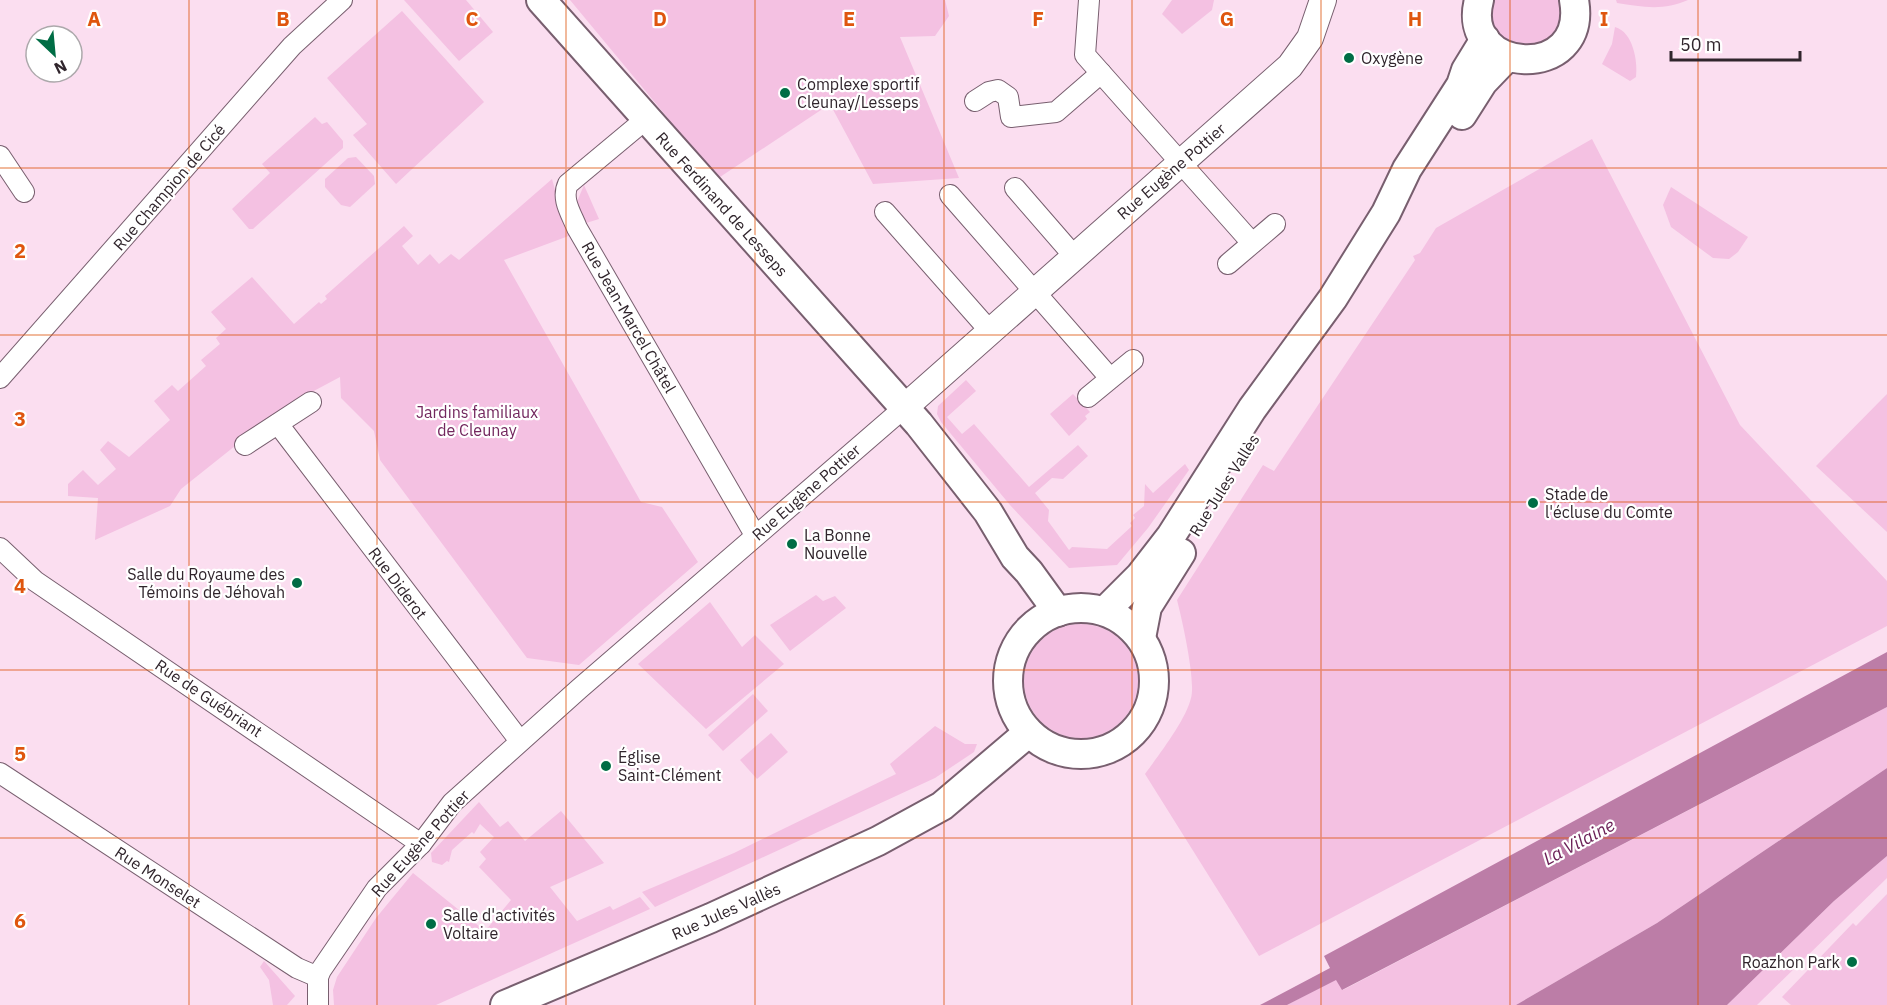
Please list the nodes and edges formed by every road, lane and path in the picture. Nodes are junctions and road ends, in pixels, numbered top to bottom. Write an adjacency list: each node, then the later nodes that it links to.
1 (342, 0): 27 (street, Rue Champion de Cicé)
2 (541, 0): 11 (main road, Rue Ferdinand de Lesseps)
3 (1089, 0): 9 (street)
4 (1323, 0): 13 (street, Rue Eugène Pottier)
5 (1479, 0): 7 (main road)
6 (1574, 0): 8 (main road)
7 (1485, 39): 8 (main road); 18 (main road, Rue Jules Vallès)
8 (1508, 57): 18 (main road, Rue Jules Vallès)
9 (1101, 73): 10 (street); 13 (street)
10 (975, 101)
11 (646, 119): 31 (main road, Rue Ferdinand de Lesseps); 34 (street, Rue Jean-Marcel Châtel)
12 (0, 156): 15 (street)
13 (1179, 164): 20 (street); 21 (street, Rue Eugène Pottier)
14 (1015, 188): 21 (street)
15 (24, 192)
16 (950, 195): 23 (street)
17 (885, 212): 24 (street)
18 (1386, 213): 25 (main road, Rue Jules Vallès)
19 (1275, 224): 20 (street)
20 (1252, 243): 22 (street)
21 (1074, 256): 23 (street, Rue Eugène Pottier)
22 (1228, 264)
23 (1034, 292): 24 (street, Rue Eugène Pottier); 28 (street)
24 (990, 330): 31 (street, Rue Eugène Pottier)
25 (1312, 331): 36 (main road, Rue Jules Vallès); 38 (main road, Rue Jules Vallès)
26 (1132, 360): 28 (street)
27 (0, 378)
28 (1110, 378): 29 (street)
29 (1088, 397)
30 (311, 402): 32 (street)
31 (905, 407): 34 (street, Rue Eugène Pottier); 37 (main road, Rue Ferdinand de Lesseps)
32 (278, 424): 33 (street); 40 (street, Rue Diderot)
33 (245, 445)
34 (755, 535): 40 (street, Rue Eugène Pottier)
35 (0, 548): 44 (street, Rue de Guébriant)
36 (1105, 611): 37 (main road); 38 (main road)
37 (1047, 617): 39 (main road)
38 (1141, 638): 41 (main road)
39 (1028, 733): 41 (main road); 43 (main road, Rue Jules Vallès)
40 (520, 741): 44 (street, Rue Eugène Pottier)
41 (1054, 751): 43 (main road, Rue Jules Vallès)
42 (0, 773): 45 (street, Rue Monselet)
43 (942, 806): 47 (main road, Rue Jules Vallès)
44 (421, 844): 45 (street, Rue Eugène Pottier)
45 (318, 977): 46 (street)
46 (318, 1005)
47 (505, 1005)

